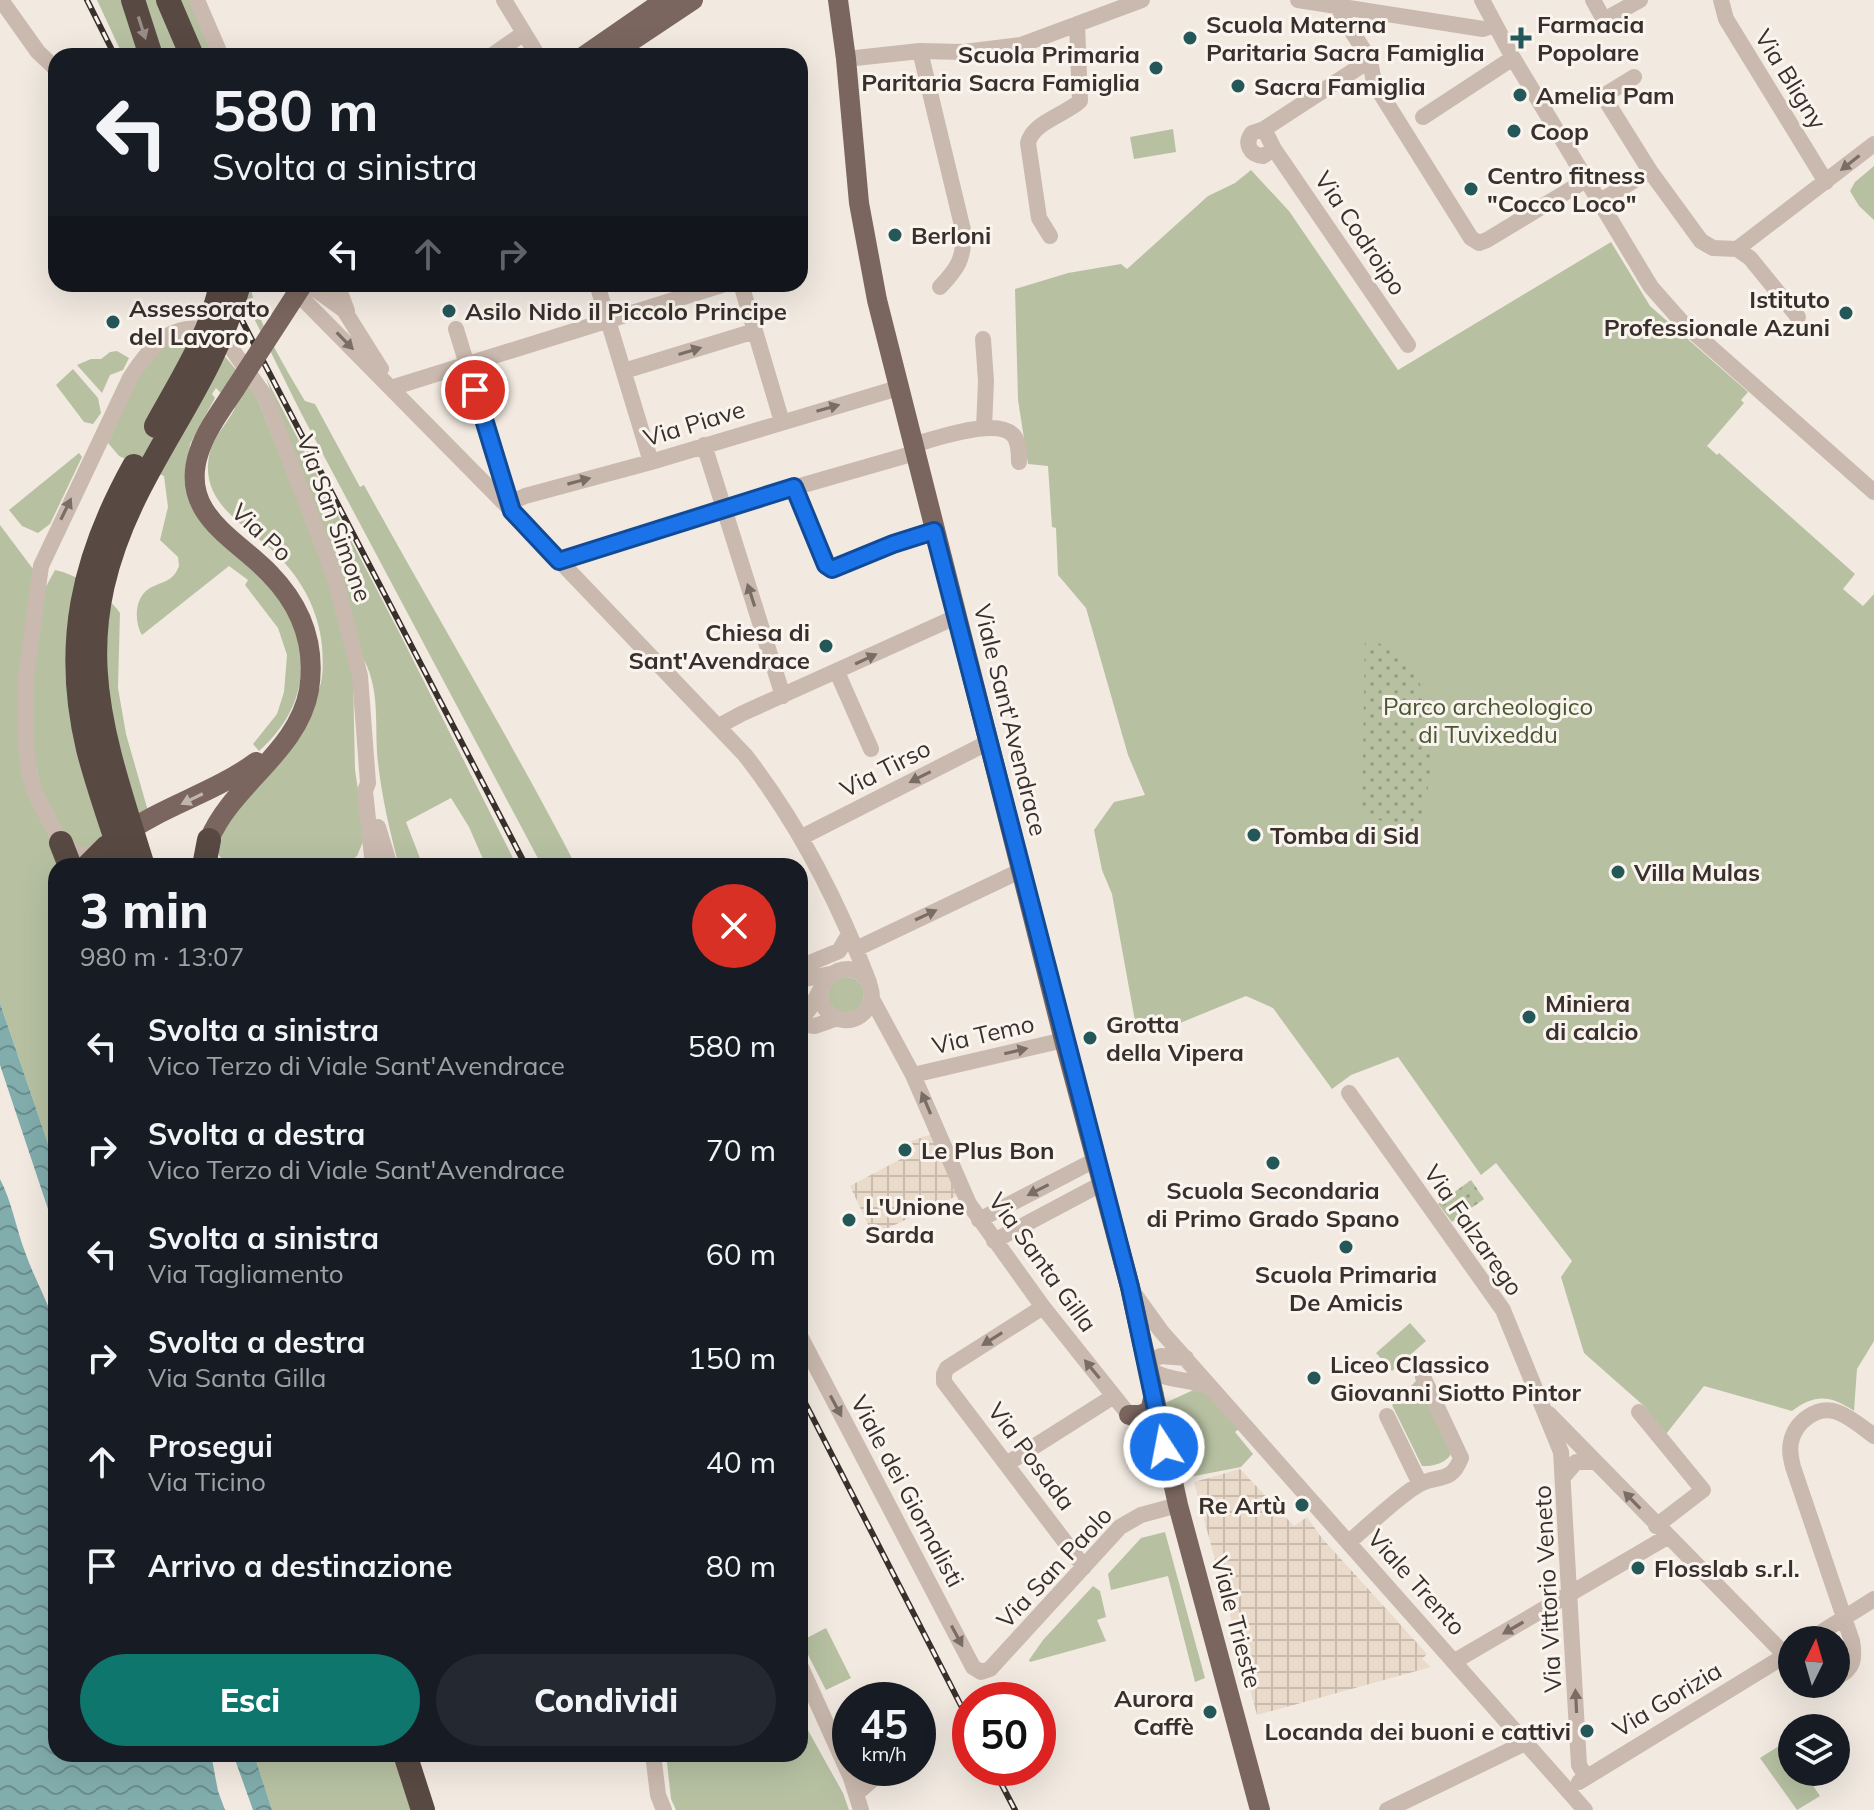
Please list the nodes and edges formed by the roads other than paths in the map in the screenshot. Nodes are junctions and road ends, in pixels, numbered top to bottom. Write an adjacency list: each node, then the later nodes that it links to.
1 (1, 0): 33 (street)
2 (133, 0): 20 (highway, one-way to 20)
3 (168, 0): 21 (highway)
4 (186, 0): 22 (highway)
5 (197, 0): 23 (street)
6 (504, 0): 19 (street)
7 (665, 0): 27 (main road)
8 (693, 0): 28 (main road)
9 (838, 0): 31 (main road, Viale Sant'Avendrace)
10 (1140, 0): 17 (street)
11 (1298, 0): 16 (street)
12 (1482, 0): 18 (street)
13 (1593, 0): 14 (street)
14 (1638, 0)
15 (1721, 0): 39 (street, Via Bligny)
16 (1334, 4): 18 (street); 32 (street)
17 (1077, 24): 29 (street); 41 (street)
18 (1495, 25): 30 (street)
19 (524, 33): 24 (street); 25 (street); 26 (street)
20 (148, 48)
21 (189, 48)
22 (207, 48)
23 (218, 48)
24 (504, 48)
25 (522, 48)
26 (533, 48)
27 (596, 48)
28 (621, 48)
29 (920, 51): 31 (street); 43 (street)
30 (1513, 58): 35 (street); 38 (street)
31 (846, 59): 67 (main road, Viale Sant'Avendrace)
32 (1370, 60): 38 (street); 63 (street, Via Codroipo)
33 (48, 61)
34 (1634, 77): 37 (street)
35 (1423, 117)
36 (1874, 144): 39 (street, one-way to 39)
37 (1650, 171): 40 (street); 42 (street)
38 (1586, 180): 40 (street)
39 (1826, 182): 42 (street)
40 (1600, 201): 75 (street)
41 (1050, 236)
42 (1737, 249): 57 (street)
43 (940, 287)
44 (212, 292): 62 (street, Via San Simone)
45 (220, 292): 95 (highway, bridge)
46 (236, 292): 96 (highway, bridge)
47 (295, 292): 84 (main road, Via Po, bridge)
48 (304, 292): 66 (street, Via Santa Gilla, one-way to 66)
49 (308, 292): 50 (street)
50 (324, 292)
51 (329, 292): 56 (street, Via Santa Gilla)
52 (340, 292): 56 (street)
53 (600, 292): 58 (street)
54 (698, 292): 58 (street)
55 (743, 292): 60 (street)
56 (349, 316): 66 (street, Via Santa Gilla)
57 (1798, 317)
58 (608, 319): 64 (street); 65 (street)
59 (456, 329): 64 (street)
60 (755, 331): 65 (street, one-way to 60); 68 (street)
61 (983, 339): 69 (street)
62 (229, 345): 87 (street, Via San Simone); 91 (street, one-way to 62)
63 (1408, 345)
64 (466, 363): 66 (street); 77 (street)
65 (624, 371): 72 (street)
66 (391, 388): 77 (street, Via Santa Gilla)
67 (898, 388): 68 (street, Via Piave, one-way to 67); 71 (main road, Viale Sant'Avendrace)
68 (782, 422): 70 (street, Via Piave)
69 (984, 428): 71 (street); 73 (street)
70 (704, 445): 72 (street, Via Piave); 76 (street)
71 (914, 449): 74 (street); 78 (main road, Viale Sant'Avendrace)
72 (651, 462): 77 (street, Via Piave, one-way to 72)
73 (1019, 462)
74 (794, 487): 76 (street); 78 (street)
75 (1874, 492)
76 (723, 508): 79 (street); 82 (street, one-way to 76)
77 (512, 511): 79 (street, Via Santa Gilla)
78 (934, 531): 80 (main road, Viale Sant'Avendrace)
79 (559, 561): 83 (street, Via Santa Gilla)
80 (958, 616): 81 (street, one-way to 80); 85 (main road, Viale Sant'Avendrace)
81 (837, 672): 82 (street); 86 (street)
82 (783, 696): 83 (street)
83 (719, 726): 89 (street, Via Santa Gilla)
84 (284, 740): 90 (main road, Via Po); 92 (main road, Via Po, one-way to 92)
85 (989, 742): 89 (street, Via Tirso, one-way to 89); 102 (main road, Viale Sant'Avendrace)
86 (871, 749)
87 (368, 783): 88 (street, Via San Simone); 101 (street, Via San Simone)
88 (370, 827): 99 (street); 100 (street, Via San Simone)
89 (802, 837): 103 (street, Via Santa Gilla)
90 (209, 840): 97 (highway); 98 (street)
91 (61, 843): 92 (street); 93 (highway)
92 (107, 847): 94 (highway)
93 (67, 858)
94 (96, 858)
95 (122, 858)
96 (141, 858)
97 (206, 858)
98 (212, 858)
99 (363, 858)
100 (372, 858)
101 (386, 858)
102 (1022, 870): 103 (street, one-way to 102); 112 (main road, Viale Sant'Avendrace)
103 (852, 942): 104 (street); 105 (street); 107 (street, Via Santa Gilla)
104 (808, 964)
105 (837, 971): 106 (street); 107 (street); 108 (street)
106 (808, 978)
107 (871, 990): 110 (street); 113 (street, Via Santa Gilla)
108 (820, 993): 109 (street); 110 (street)
109 (808, 1013)
110 (835, 1019): 111 (street)
111 (808, 1024)
112 (1064, 1040): 113 (street, Via Temo, one-way to 112); 115 (main road, Viale Sant'Avendrace)
113 (913, 1075): 117 (street, Via Santa Gilla, one-way to 113)
114 (1349, 1093): 127 (street, Via Falzarego)
115 (1097, 1159): 116 (main road, Viale Sant'Avendrace); 117 (street, one-way to 117)
116 (1103, 1183): 118 (street); 119 (main road, Viale Sant'Avendrace)
117 (979, 1220): 118 (street, Via Santa Gilla)
118 (994, 1241): 120 (street, Via Santa Gilla)
119 (1130, 1287): 122 (street, Viale Trento); 123 (main road, Viale Sant'Avendrace)
120 (1043, 1307): 126 (street, Via Santa Gilla, one-way to 120); 134 (street, Via Posada, one-way to 134)
121 (808, 1351): 150 (street, Viale dei Giornalisti, one-way to 150)
122 (1186, 1358): 123 (street); 125 (street, Viale Trento)
123 (1151, 1375): 125 (street); 129 (main road); 132 (main road, Viale Sant'Avendrace)
124 (1423, 1377): 136 (street)
125 (1212, 1388): 139 (street, Viale Trento)
126 (1114, 1396): 129 (street, Via Santa Gilla); 134 (street)
127 (1540, 1404): 133 (street, Via Falzarego); 135 (street, Via Falzarego)
128 (1639, 1412): 138 (street)
129 (1129, 1415): 132 (street, Via Santa Gilla)
130 (1387, 1416): 136 (street)
131 (1874, 1436): 143 (street)
132 (1164, 1447): 137 (main road, Viale Trieste)
133 (1596, 1462): 135 (street, Via Vittorio Veneto); 138 (street, one-way to 133)
134 (1008, 1463): 140 (street, Via Posada)
135 (1564, 1476): 141 (street, Via Vittorio Veneto)
136 (1420, 1484): 139 (street)
137 (1178, 1505): 140 (street, Via San Paolo); 164 (main road, Viale Trieste)
138 (1662, 1531): 141 (street); 147 (street)
139 (1349, 1542): 148 (street, Viale Trento)
140 (1084, 1567): 150 (street, Via San Paolo)
141 (1570, 1594): 148 (street, one-way to 148); 157 (street, Via Vittorio Veneto, one-way to 141)
142 (1874, 1599): 143 (street)
143 (1846, 1616): 144 (street); 145 (street)
144 (1831, 1626)
145 (1848, 1626)
146 (1850, 1636): 151 (street)
147 (1778, 1645)
148 (1455, 1661): 153 (street, Viale Trento)
149 (1778, 1663): 157 (street, Via Gorizia)
150 (973, 1667)
151 (1850, 1668)
152 (808, 1684): 160 (street)
153 (1527, 1742): 159 (street, Viale Trento); 165 (street)
154 (408, 1762): 161 (highway)
155 (425, 1762): 162 (highway)
156 (654, 1762): 163 (street)
157 (1586, 1777): 159 (street, Via Gorizia)
158 (872, 1786): 160 (street)
159 (1568, 1790): 166 (street, Viale Trento)
160 (859, 1802)
161 (423, 1810)
162 (440, 1810)
163 (664, 1810)
164 (1260, 1810)
165 (1387, 1810)
166 (1585, 1810)

